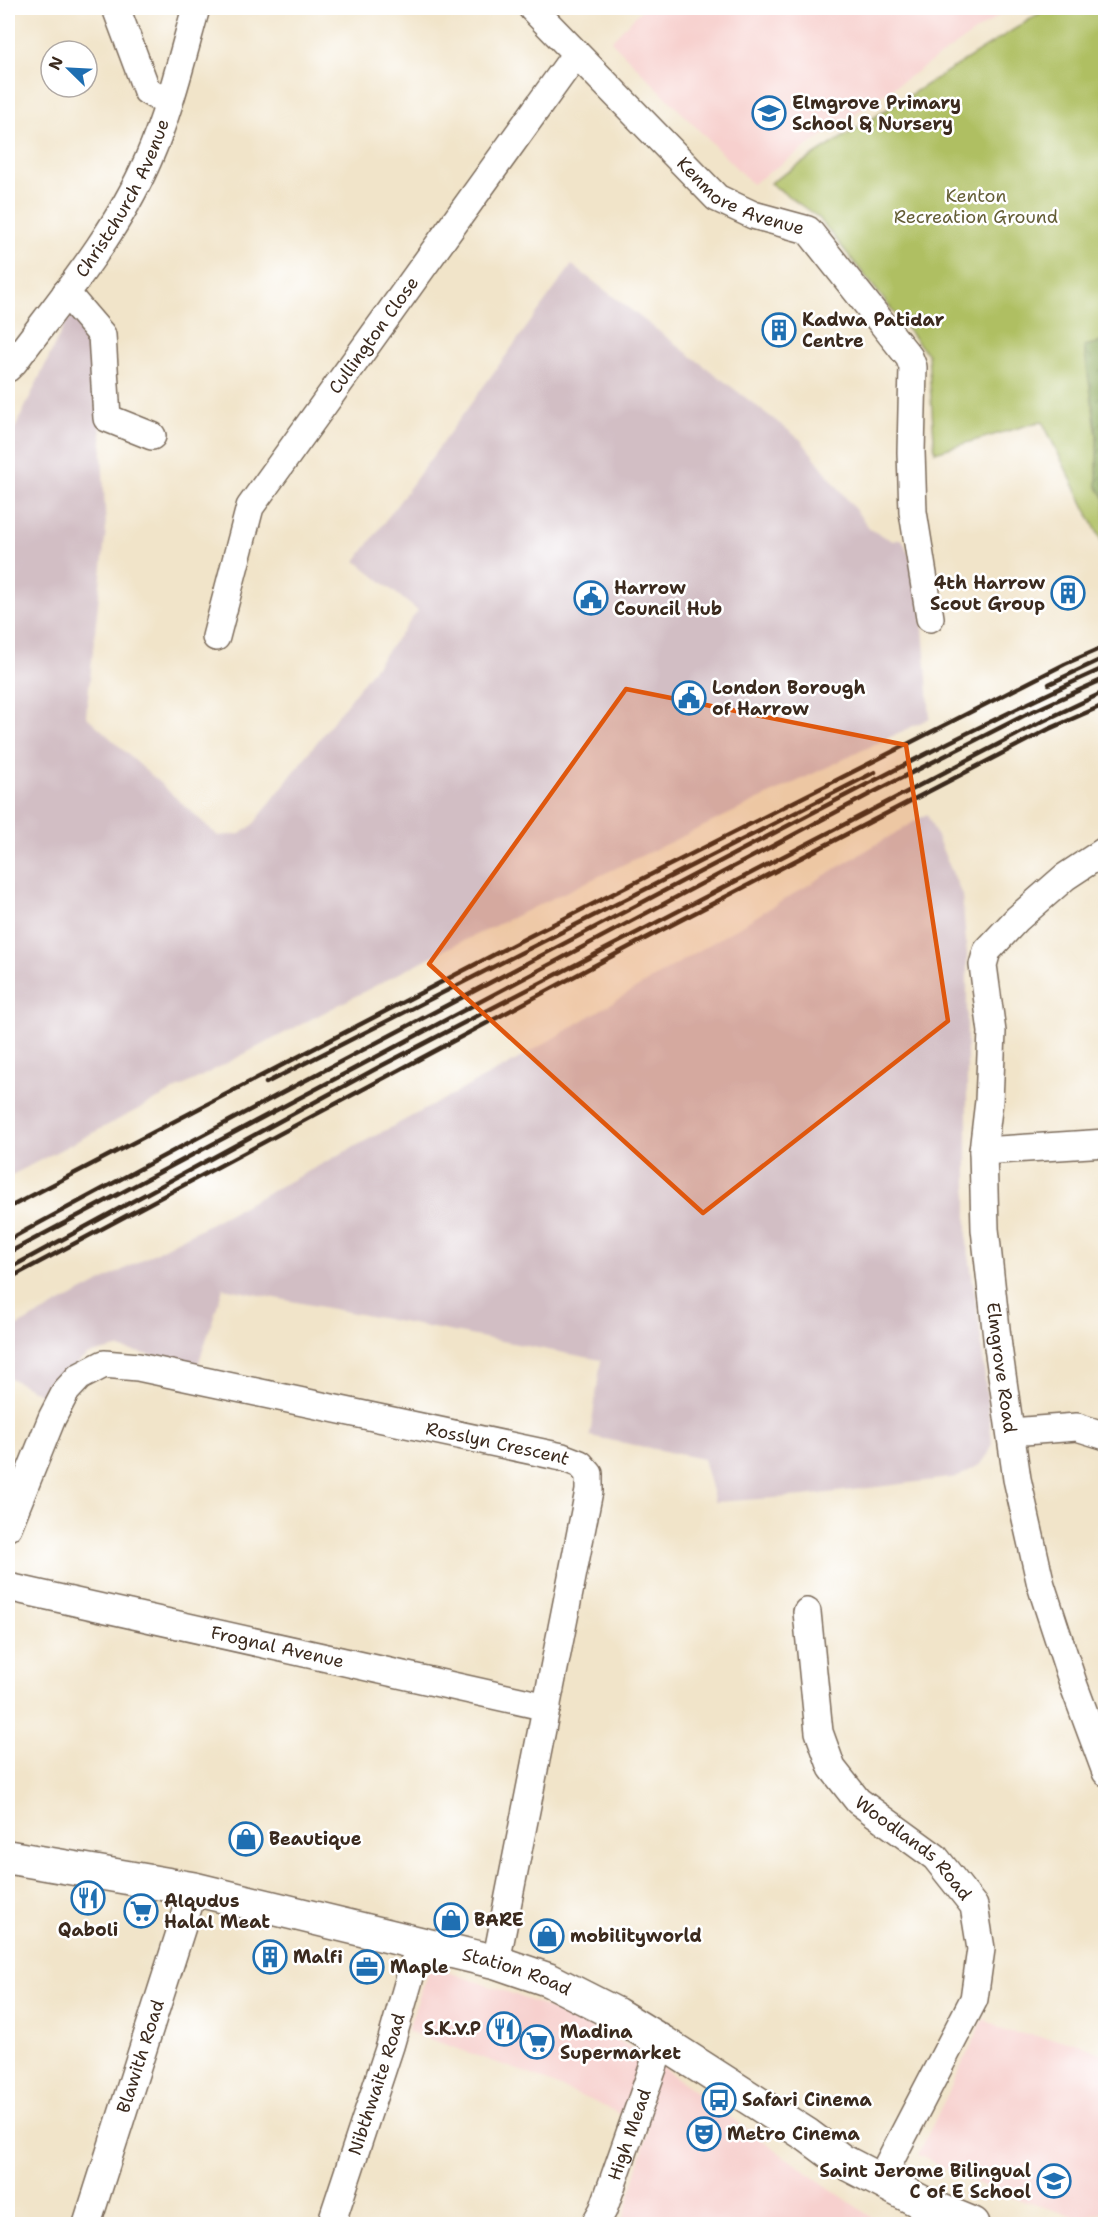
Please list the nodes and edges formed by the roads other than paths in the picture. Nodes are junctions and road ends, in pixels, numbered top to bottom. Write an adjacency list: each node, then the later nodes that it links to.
1 (116, 8): 5 (street)
2 (196, 8): 5 (street, Christchurch Avenue)
3 (532, 8): 4 (street, Kenmore Avenue)
4 (576, 54): 9 (street, Kenmore Avenue); 10 (street, Cullington Close)
5 (168, 103): 6 (street, Christchurch Avenue)
6 (66, 293): 7 (street, Christchurch Avenue); 8 (street)
7 (8, 368)
8 (152, 436)
9 (930, 618)
10 (216, 637)
11 (1106, 850): 13 (street, Elmgrove Road)
12 (1106, 1143): 13 (street)
13 (983, 1151): 14 (street, Elmgrove Road)
14 (1011, 1432): 15 (street); 20 (street, Elmgrove Road)
15 (1106, 1436)
16 (8, 1527): 19 (street, Rosslyn Crescent)
17 (8, 1587): 19 (street, Frognal Avenue)
18 (807, 1612): 26 (street, Woodlands Road)
19 (547, 1707): 24 (street, Rosslyn Crescent)
20 (1106, 1772)
21 (8, 1857): 22 (main road, Station Road)
22 (194, 1889): 23 (main road, Station Road); 27 (street, Blawith Road)
23 (420, 1942): 24 (main road, Station Road); 28 (street, Nibthwaite Road)
24 (496, 1962): 25 (main road, Station Road)
25 (662, 2042): 26 (main road, Station Road); 29 (street, High Mead)
26 (880, 2180): 30 (main road, Station Road)
27 (87, 2224)
28 (331, 2224)
29 (595, 2224)
30 (973, 2224)

